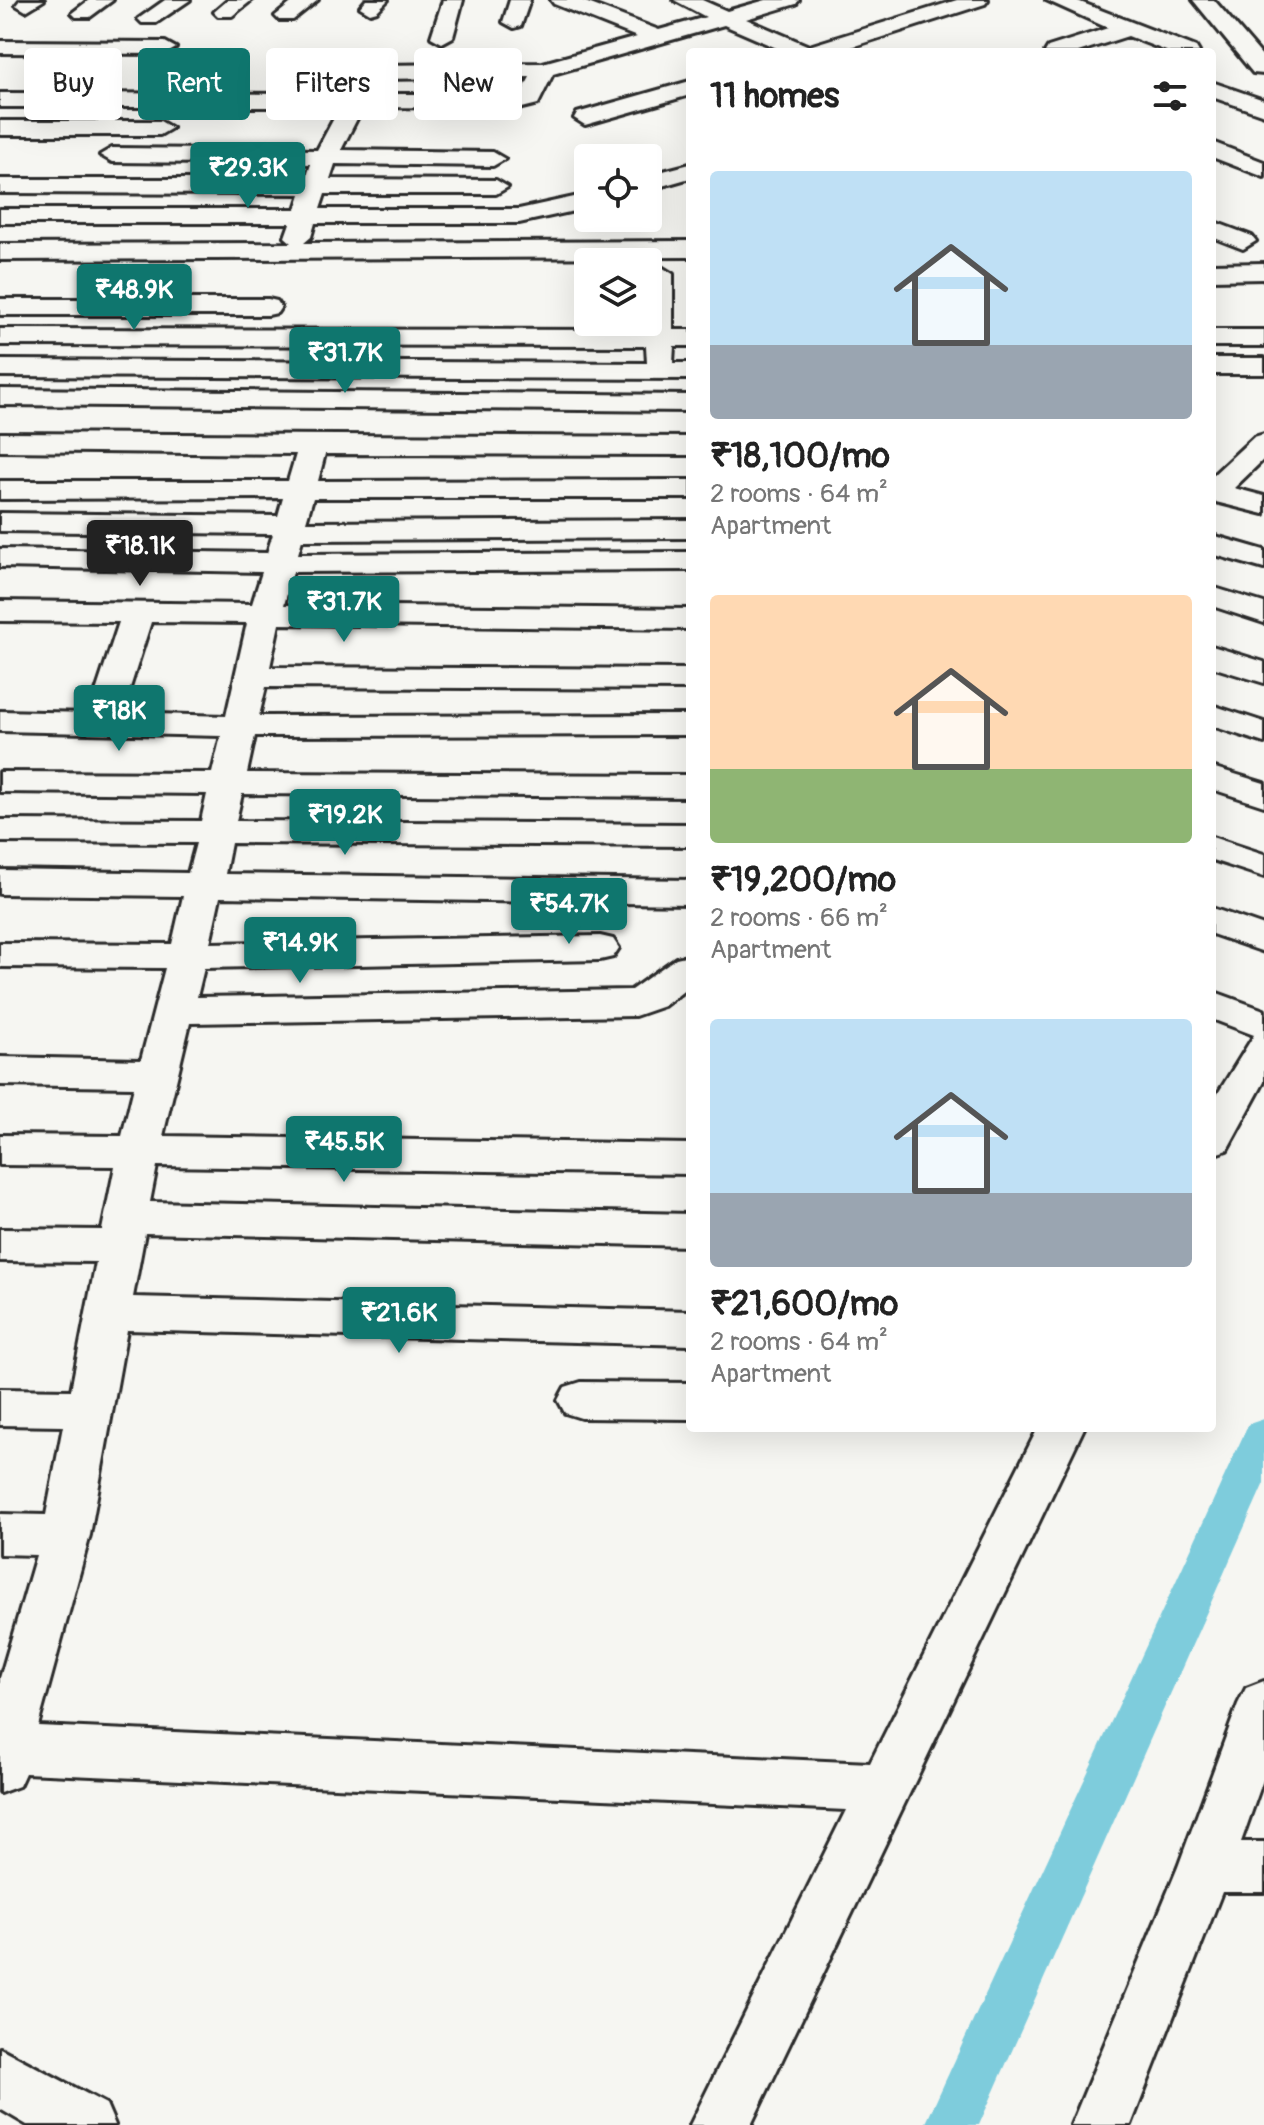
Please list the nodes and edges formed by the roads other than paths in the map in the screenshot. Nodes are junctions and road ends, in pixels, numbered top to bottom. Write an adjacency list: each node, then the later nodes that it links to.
1 (103, 0): 12 (street)
2 (180, 0): 15 (street)
3 (308, 0): 13 (street)
4 (453, 0): 18 (street)
5 (520, 0): 16 (street)
6 (561, 0): 19 (street)
7 (684, 0): 14 (street)
8 (789, 0): 14 (street)
9 (978, 0): 23 (street)
10 (1056, 0): 17 (street)
11 (1203, 0): 27 (street)
12 (83, 13)
13 (286, 16)
14 (727, 18): 19 (street); 22 (street)
15 (149, 19)
16 (514, 22)
17 (1127, 29): 24 (street); 25 (street)
18 (442, 37)
19 (660, 38): 26 (street)
20 (0, 47): 21 (street)
21 (165, 48)
22 (795, 48)
23 (827, 48)
24 (1068, 48)
25 (1177, 48)
26 (544, 70): 28 (street); 33 (street)
27 (1250, 70): 30 (street)
28 (398, 73)
29 (24, 76): 35 (street)
30 (1216, 85)
31 (686, 89): 37 (street)
32 (1216, 89): 36 (street)
33 (398, 101)
34 (266, 102): 35 (street)
35 (3, 106)
36 (1262, 106)
37 (585, 118)
38 (346, 120): 42 (street)
39 (0, 128): 40 (street)
40 (186, 128)
41 (310, 128): 42 (street)
42 (341, 128): 43 (street); 46 (street)
43 (373, 128)
44 (1216, 151): 48 (street)
45 (93, 155): 46 (street)
46 (326, 156): 47 (street); 52 (street)
47 (493, 159)
48 (1264, 170)
49 (686, 172): 50 (street)
50 (662, 179)
51 (0, 186): 52 (street)
52 (316, 186): 53 (street); 55 (street)
53 (496, 187)
54 (574, 205): 55 (street)
55 (305, 215): 56 (street); 60 (street)
56 (0, 216)
57 (1216, 230): 58 (street)
58 (1243, 241)
59 (686, 249): 60 (street)
60 (294, 250): 61 (street); 66 (street)
61 (0, 252)
62 (1264, 271): 64 (street)
63 (148, 272): 65 (street)
64 (1216, 272)
65 (0, 273)
66 (574, 274)
67 (662, 274): 68 (street)
68 (686, 274)
69 (0, 307): 77 (street)
70 (686, 315): 71 (street)
71 (662, 326)
72 (662, 326): 75 (street)
73 (574, 329): 77 (street)
74 (661, 336): 83 (street)
75 (686, 336)
76 (0, 337): 77 (street)
77 (255, 338)
78 (1216, 338): 79 (street)
79 (1264, 338)
80 (1216, 366): 81 (street)
81 (1264, 366)
82 (0, 368): 83 (street)
83 (659, 371): 84 (street)
84 (686, 371)
85 (0, 397): 86 (street)
86 (686, 403)
87 (0, 442): 88 (street)
88 (316, 446): 89 (street); 100 (street)
89 (578, 446): 90 (street); 94 (street)
90 (686, 446)
91 (1216, 449): 92 (street)
92 (1259, 452): 93 (street)
93 (1216, 488)
94 (579, 489): 95 (street); 100 (street); 101 (street)
95 (686, 489)
96 (0, 490): 100 (street)
97 (1216, 492): 98 (street)
98 (1264, 505)
99 (0, 522): 100 (street)
100 (290, 527): 101 (street); 104 (street); 105 (street); 112 (street)
101 (577, 528): 102 (street); 105 (street)
102 (686, 529)
103 (1216, 545): 106 (street)
104 (0, 558)
105 (573, 560): 107 (street); 113 (street)
106 (1264, 560)
107 (686, 561)
108 (1216, 597): 110 (street)
109 (0, 611): 111 (street)
110 (1264, 613)
111 (137, 616): 112 (street); 122 (street)
112 (265, 616): 113 (street); 117 (street)
113 (569, 618): 114 (street); 118 (street)
114 (686, 619)
115 (1216, 657): 116 (street)
116 (1264, 673)
117 (251, 677): 118 (street); 125 (street)
118 (573, 679): 119 (street); 123 (street)
119 (686, 679)
120 (1216, 716): 126 (street)
121 (0, 721): 122 (street)
122 (102, 723): 125 (street)
123 (577, 725): 124 (street); 125 (street)
124 (686, 725)
125 (239, 726): 129 (street)
126 (1264, 733)
127 (1216, 778): 131 (street)
128 (0, 782): 129 (street)
129 (226, 785): 130 (street); 133 (street)
130 (686, 786)
131 (1264, 795)
132 (0, 831): 133 (street)
133 (215, 835): 134 (street); 138 (street)
134 (686, 835)
135 (1216, 849): 136 (street)
136 (1264, 866)
137 (0, 882): 138 (street)
138 (202, 885): 139 (street); 145 (street)
139 (604, 891): 140 (street); 143 (street)
140 (686, 892)
141 (1216, 922): 142 (street)
142 (1264, 940)
143 (600, 948): 145 (street); 147 (street)
144 (0, 955): 145 (street)
145 (188, 956): 149 (street)
146 (686, 970): 147 (street)
147 (597, 1005): 149 (street)
148 (1216, 1006): 150 (street)
149 (174, 1010): 153 (street)
150 (1264, 1025)
151 (1264, 1046): 154 (street)
152 (0, 1071): 153 (street)
153 (157, 1074): 156 (street)
154 (1224, 1094): 155 (street)
155 (1216, 1125)
156 (139, 1149): 157 (street); 158 (street); 160 (street)
157 (0, 1150)
158 (686, 1159)
159 (686, 1230): 160 (street)
160 (124, 1232): 161 (street); 162 (street)
161 (0, 1245)
162 (111, 1313): 163 (street); 167 (street)
163 (686, 1328)
164 (581, 1400): 165 (street)
165 (686, 1401)
166 (0, 1407): 167 (street)
167 (88, 1408): 170 (street)
168 (1059, 1432): 173 (street)
169 (0, 1534): 170 (street)
170 (66, 1535): 172 (street)
171 (1264, 1704): 174 (street)
172 (2, 1755): 173 (street)
173 (884, 1788): 178 (street)
174 (1205, 1867): 175 (street); 179 (street)
175 (1264, 1867)
176 (0, 2077): 177 (street)
177 (85, 2125)
178 (720, 2125)
179 (1101, 2125)

